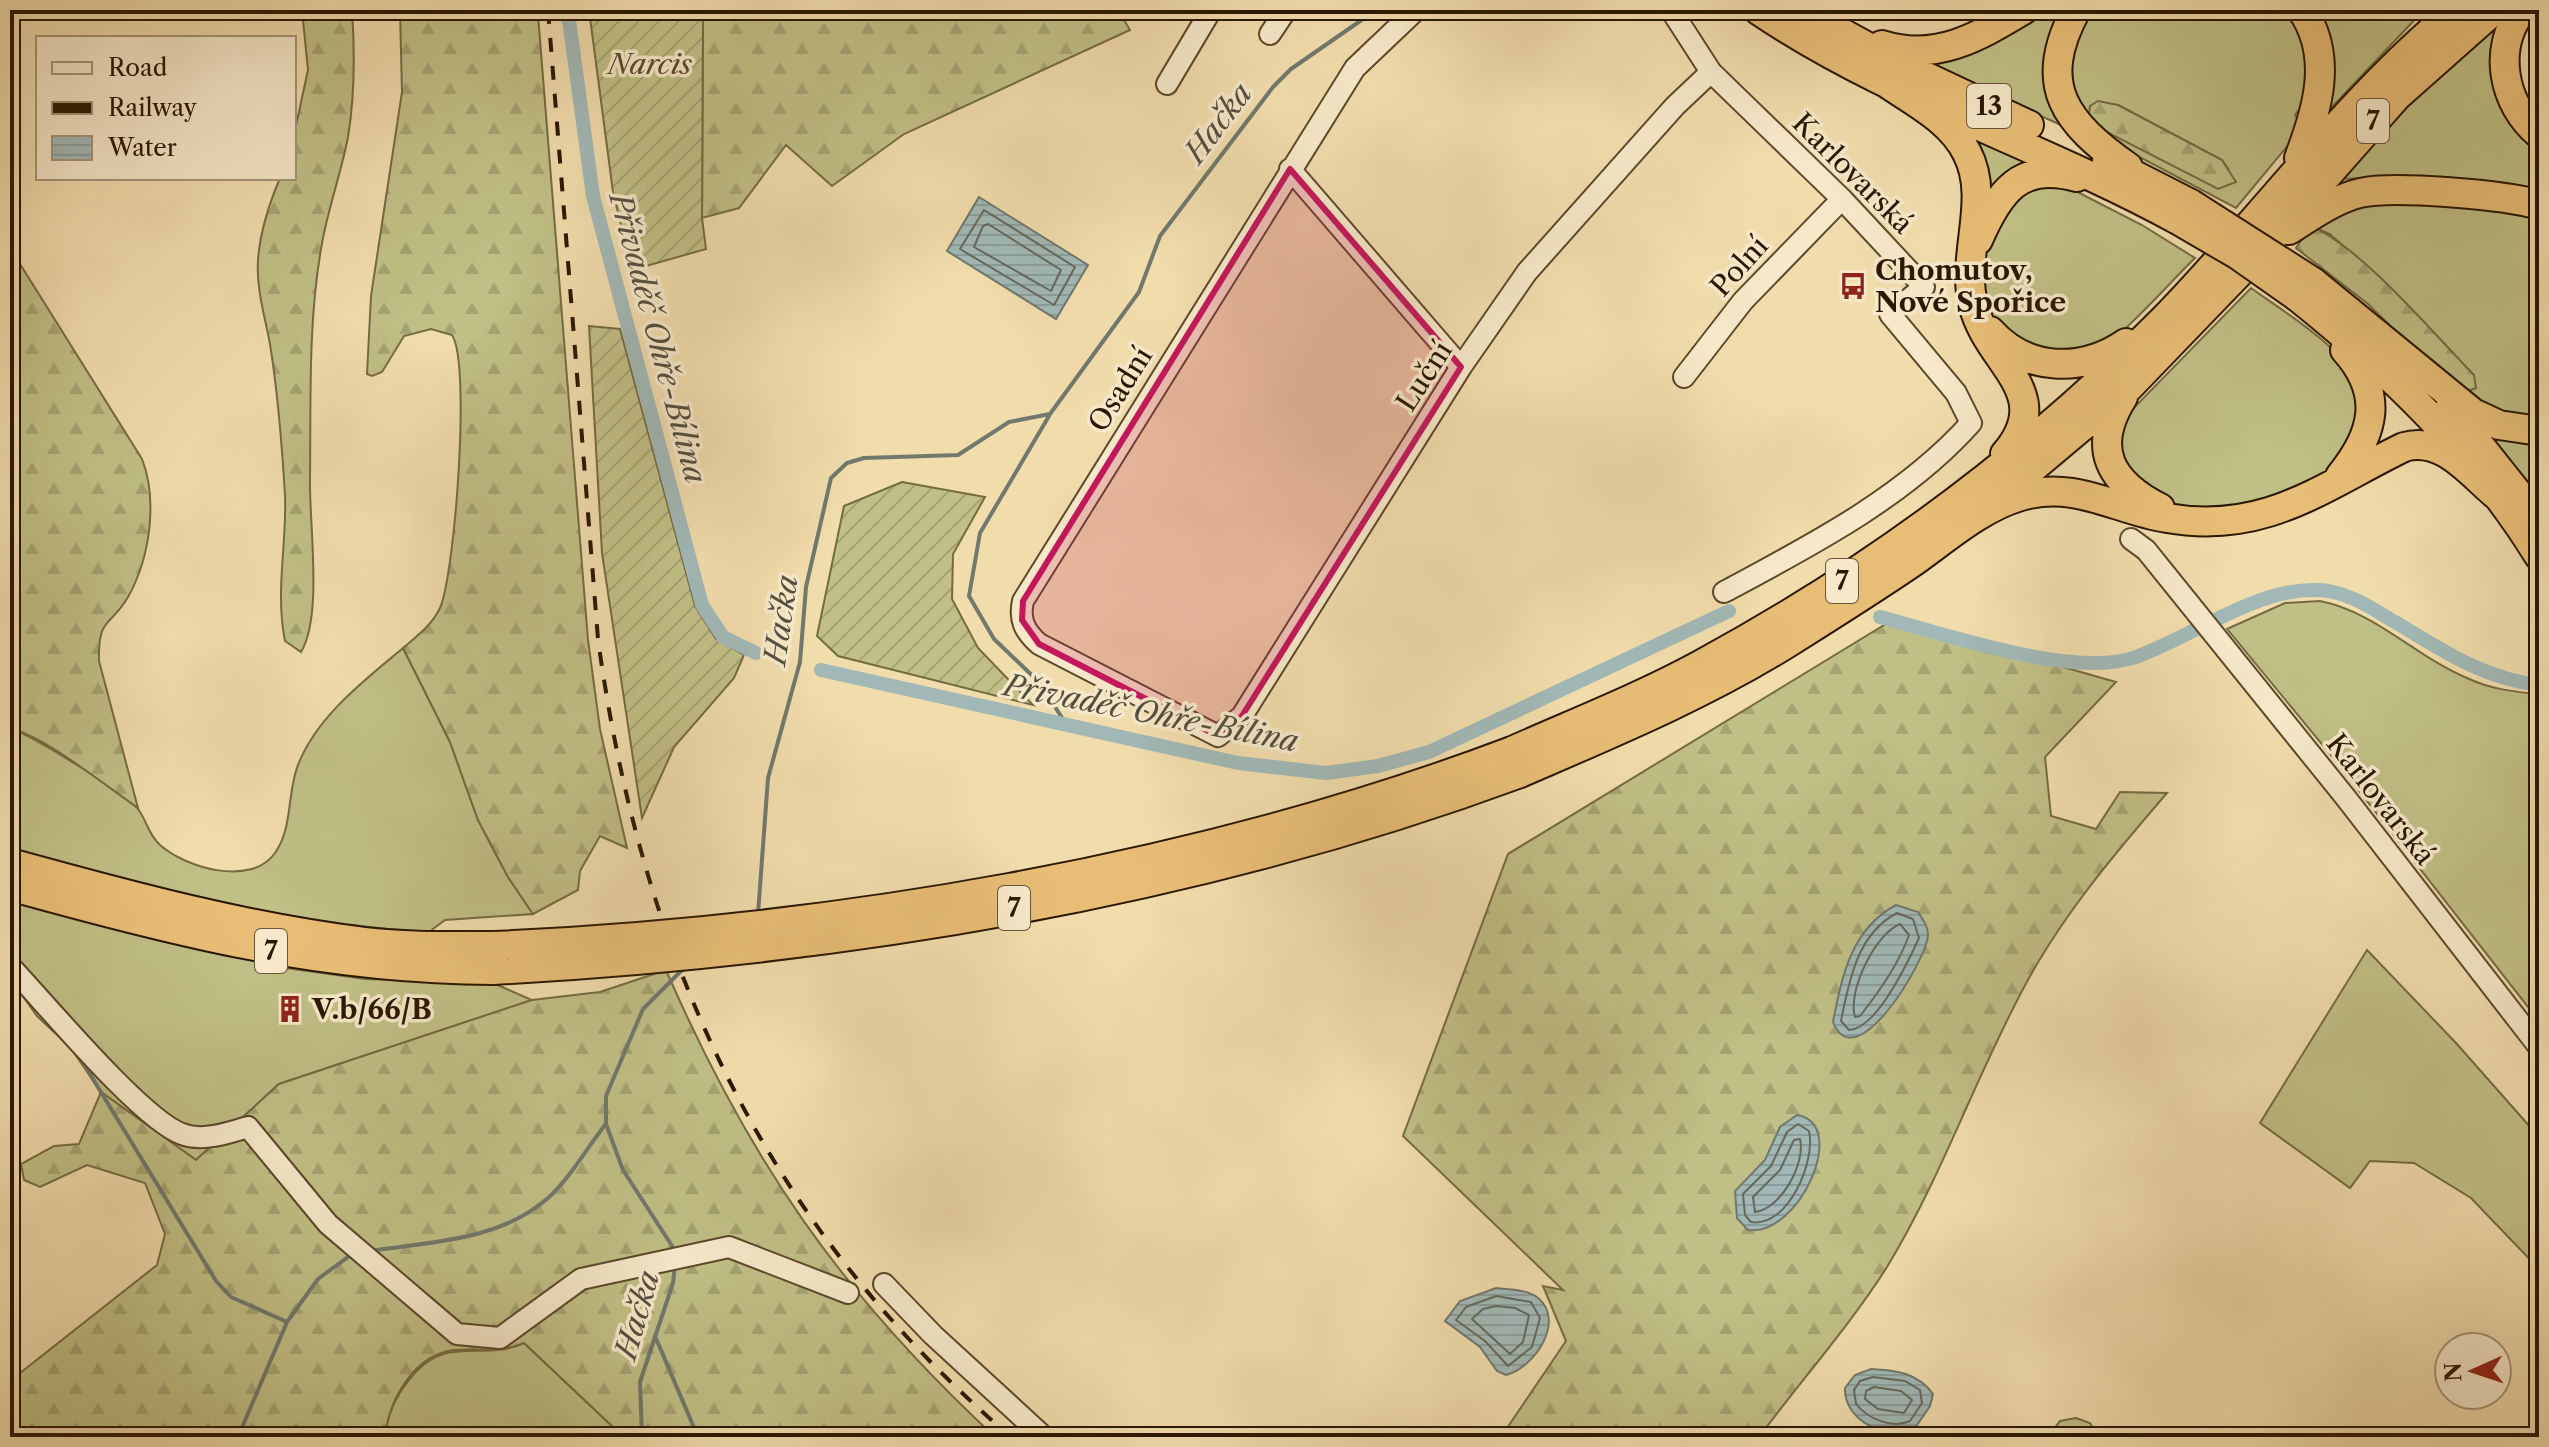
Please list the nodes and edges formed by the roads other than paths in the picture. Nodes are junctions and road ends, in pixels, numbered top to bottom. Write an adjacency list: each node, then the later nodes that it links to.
1 (1211, 10): 17 (street)
2 (1286, 10): 14 (street)
3 (1416, 10): 19 (street, Osadní)
4 (1671, 10): 15 (street, Karlovarská)
5 (1758, 10): 16 (highway, 13)
6 (1800, 10): 13 (highway, 13)
7 (2023, 10): 13 (highway)
8 (2076, 10): 21 (highway)
9 (2302, 10): 20 (highway)
10 (2456, 10): 20 (highway, 7)
11 (2494, 10): 24 (highway, 7)
12 (2522, 10): 18 (highway)
13 (1834, 30): 21 (highway, 13)
14 (1270, 34)
15 (1711, 72): 22 (street, Karlovarská); 29 (street, Luční)
16 (1885, 82): 21 (highway, 13); 26 (highway)
17 (1167, 84)
18 (2539, 134)
19 (1290, 169): 29 (street); 42 (street, Osadní)
20 (2292, 177): 27 (highway, 7)
21 (2134, 184): 25 (highway, 13, bridge); 26 (highway)
22 (1842, 199): 30 (street, Polní); 41 (street, Karlovarská)
23 (2539, 205): 24 (highway)
24 (2265, 246): 31 (highway, 7)
25 (2306, 290): 28 (highway, 13); 34 (highway); 35 (highway, 13)
26 (1971, 291): 27 (highway); 33 (highway)
27 (2167, 316): 33 (highway, 7)
28 (2411, 365): 32 (highway); 36 (highway, 13)
29 (1461, 367): 42 (street, Luční)
30 (1684, 377)
31 (2129, 387): 37 (highway); 38 (highway, 7)
32 (2539, 431)
33 (1978, 485): 43 (highway, 7)
34 (2332, 485): 35 (highway); 37 (highway)
35 (2495, 494): 40 (highway, 13)
36 (2539, 520)
37 (2206, 522): 38 (highway)
38 (1965, 525): 43 (highway, 7)
39 (2131, 539): 48 (street, Karlovarská)
40 (2539, 556)
41 (1724, 592)
42 (1218, 736)
43 (1516, 762): 46 (highway, 7, bridge)
44 (10, 863): 46 (highway, 7)
45 (10, 886): 46 (highway, 7)
46 (57, 888)
47 (10, 966): 50 (street)
48 (2539, 1047)
49 (884, 1284): 51 (street)
50 (848, 1293)
51 (1044, 1437)

